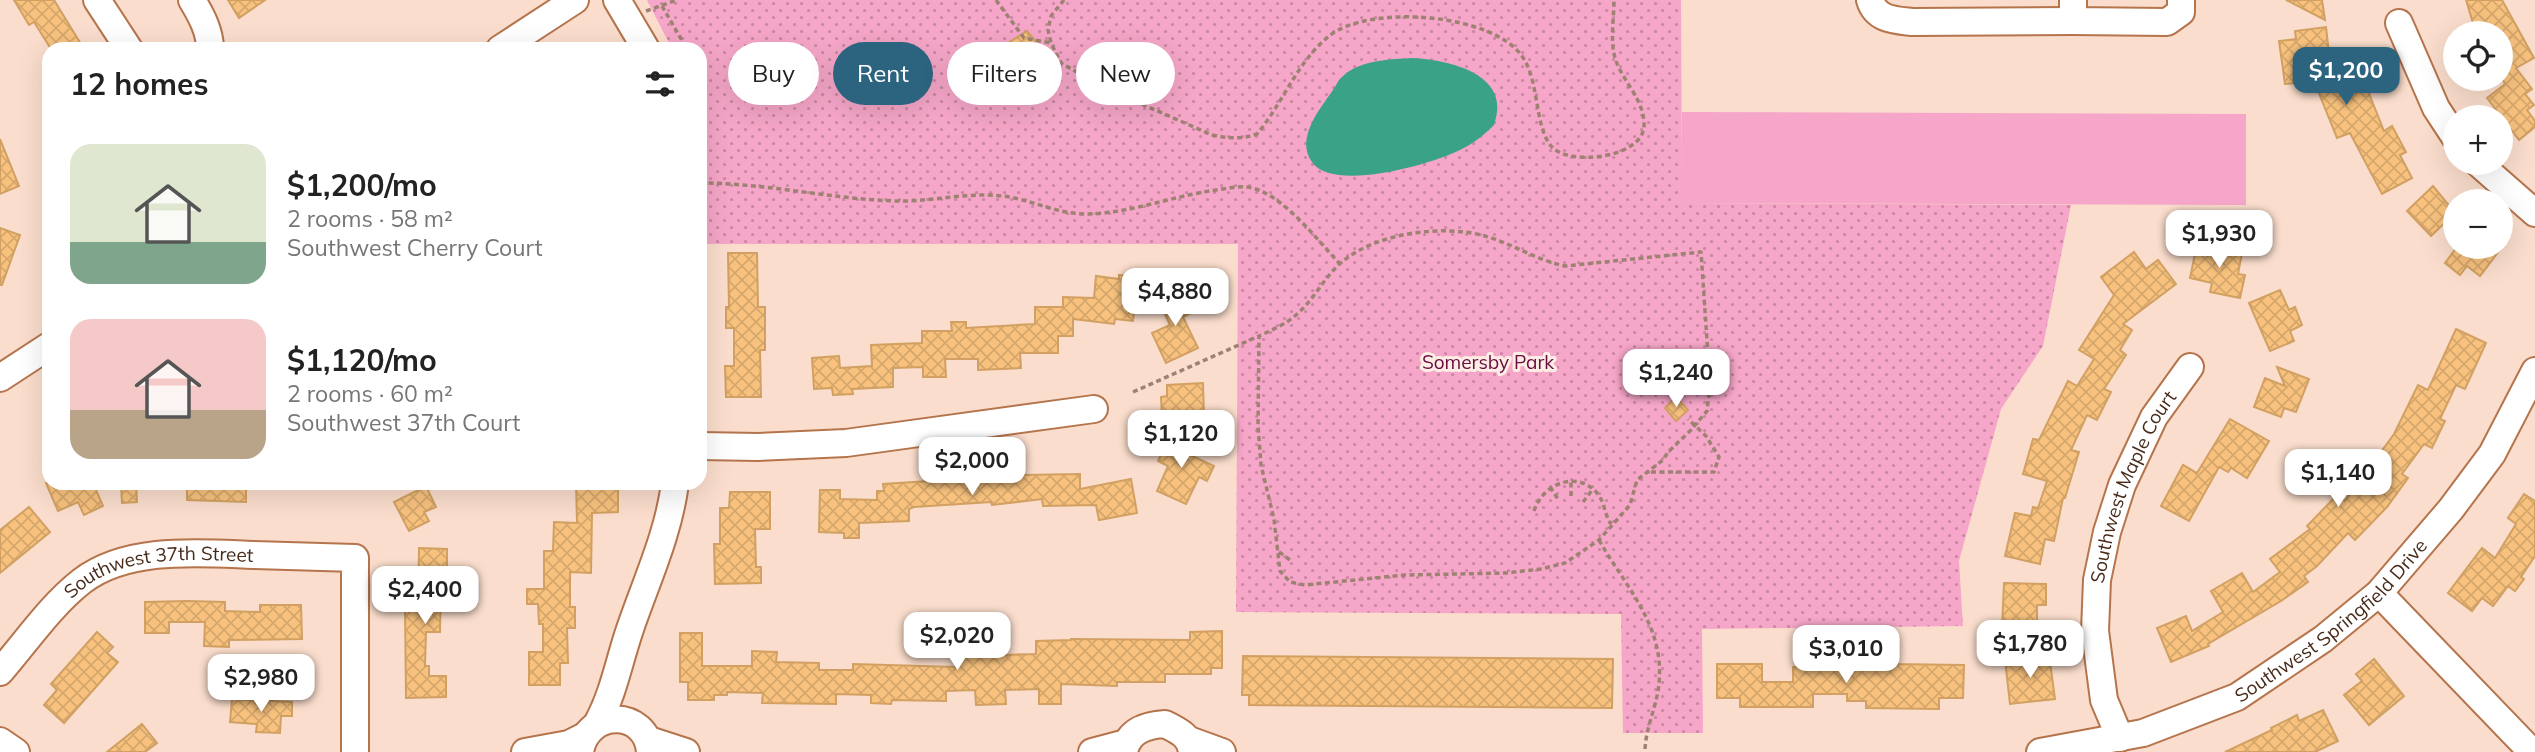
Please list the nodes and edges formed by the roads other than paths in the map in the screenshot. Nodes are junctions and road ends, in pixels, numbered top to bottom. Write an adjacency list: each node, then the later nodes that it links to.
1 (97, 0): 9 (street)
2 (192, 0): 10 (street)
3 (575, 0): 11 (street)
4 (1870, 0): 7 (street)
5 (2181, 0): 7 (street)
6 (623, 9): 12 (street)
7 (2073, 11)
8 (2399, 23): 13 (street)
9 (124, 42)
10 (210, 42)
11 (511, 42)
12 (642, 42)
13 (2443, 119)
14 (2492, 175): 15 (street)
15 (2535, 213)
16 (42, 351): 19 (street)
17 (2190, 367): 27 (street, Southwest Maple Court)
18 (2535, 371): 23 (street, Southwest Springfield Drive)
19 (0, 378)
20 (1094, 409): 21 (street)
21 (707, 446)
22 (673, 490): 24 (street)
23 (2379, 593): 27 (street, Southwest Springfield Drive); 39 (street)
24 (624, 655): 26 (street); 28 (street)
25 (0, 672): 33 (street, Southwest 37th Street)
26 (588, 737): 28 (street); 34 (street)
27 (2120, 738): 38 (street, Southwest Springfield Drive)
28 (644, 739): 35 (street)
29 (0, 741): 32 (street)
30 (1191, 746): 31 (street); 37 (street)
31 (1125, 747): 36 (street)
32 (16, 752)
33 (355, 752)
34 (525, 752)
35 (686, 752)
36 (1092, 752)
37 (1222, 752)
38 (2040, 752)
39 (2532, 752)

